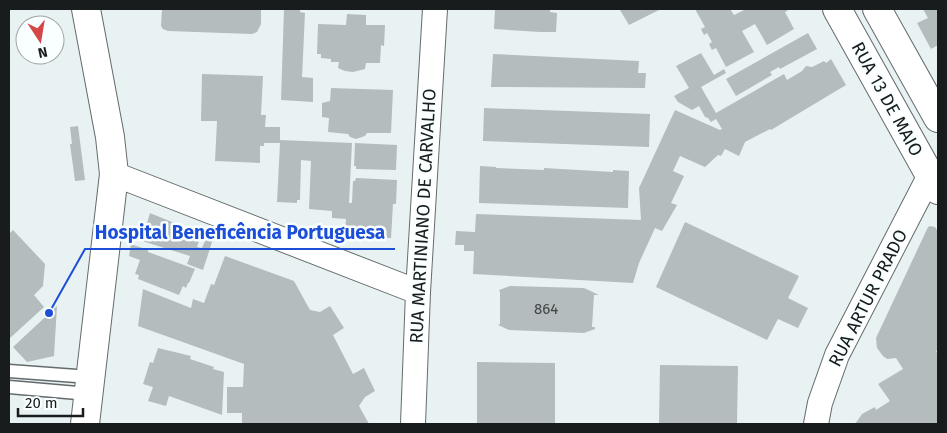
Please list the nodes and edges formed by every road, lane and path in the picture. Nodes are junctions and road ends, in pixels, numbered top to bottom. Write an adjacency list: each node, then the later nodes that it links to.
1 (86, 9): 6 (main road)
2 (435, 9): 8 (street, RUA MARTINIANO DE CARVALHO)
3 (837, 9): 7 (main road, RUA 13 DE MAIO)
4 (877, 9): 5 (main road, RUA 13 DE MAIO)
5 (938, 118)
6 (114, 174): 8 (street); 10 (main road)
7 (934, 182): 14 (street, RUA ARTUR PRADO)
8 (418, 292): 13 (street, RUA MARTINIANO DE CARVALHO)
9 (9, 370): 10 (lane)
10 (90, 386): 11 (lane); 12 (main road)
11 (9, 387)
12 (86, 424)
13 (413, 424)
14 (816, 424)

